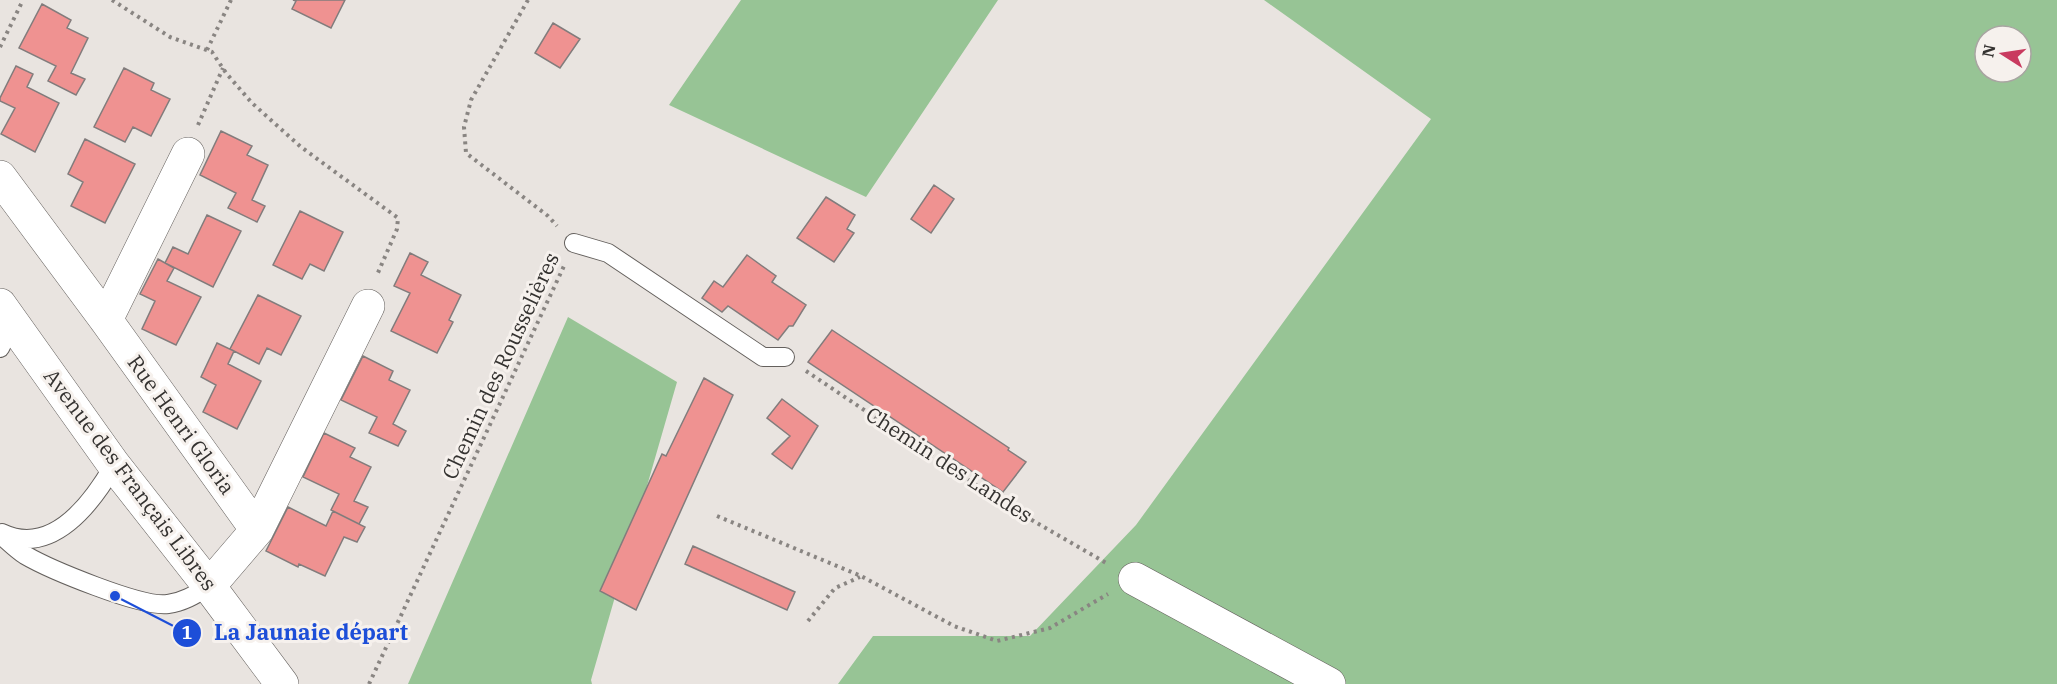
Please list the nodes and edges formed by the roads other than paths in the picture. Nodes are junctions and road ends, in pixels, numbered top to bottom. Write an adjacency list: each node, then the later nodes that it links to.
1 (188, 154): 5 (street)
2 (0, 177): 5 (street, Rue Henri Gloria)
3 (574, 243): 7 (lane)
4 (368, 306): 9 (street)
5 (106, 320): 9 (street, Rue Henri Gloria)
6 (4, 325): 8 (street, Avenue des Français Libres)
7 (785, 357)
8 (114, 465): 10 (lane); 12 (street, Avenue des Français Libres)
9 (257, 530): 12 (street)
10 (0, 533): 12 (lane)
11 (1135, 579): 14 (street)
12 (209, 586): 13 (street, Avenue des Français Libres)
13 (282, 684)
14 (1329, 684)

